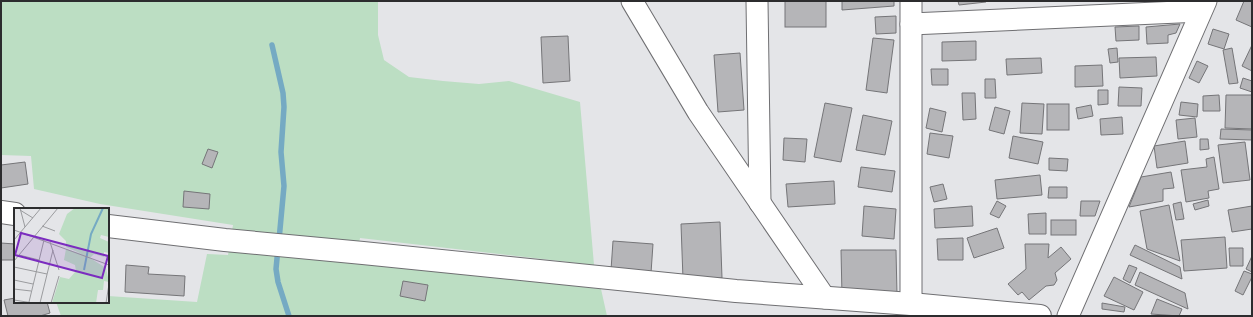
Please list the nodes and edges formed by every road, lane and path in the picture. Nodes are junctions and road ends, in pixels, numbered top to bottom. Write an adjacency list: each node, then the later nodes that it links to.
1 (632, 1): 6 (street)
2 (757, 1): 6 (street)
3 (911, 1): 5 (street)
4 (1203, 6): 5 (street); 13 (street)
5 (911, 24): 11 (street)
6 (760, 203): 10 (street)
7 (1, 212): 8 (street)
8 (14, 214)
9 (109, 226): 10 (street)
10 (825, 298): 11 (street)
11 (911, 304): 12 (street)
12 (1040, 316)
13 (1068, 316)

